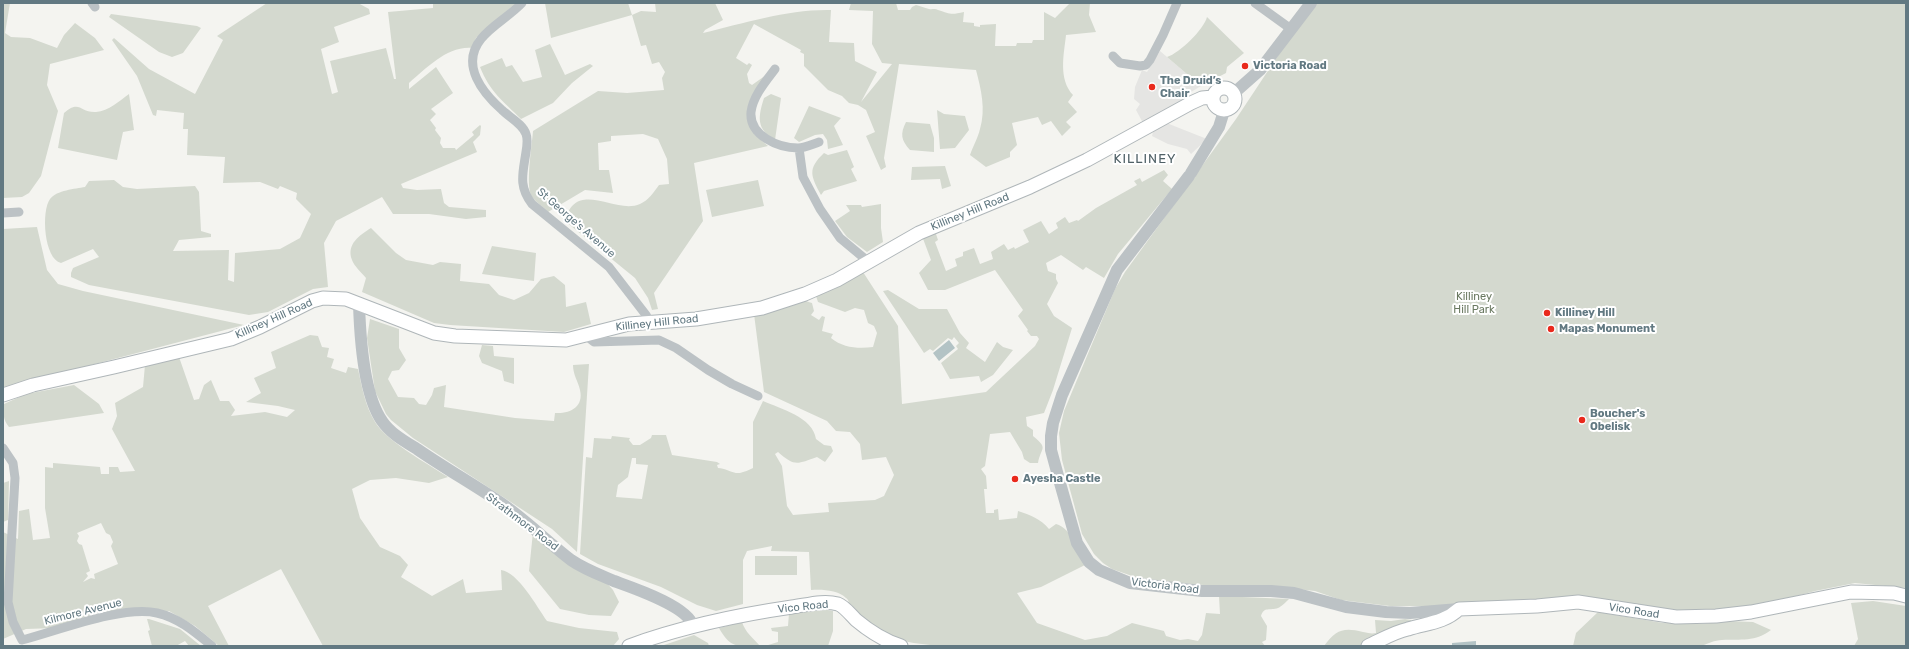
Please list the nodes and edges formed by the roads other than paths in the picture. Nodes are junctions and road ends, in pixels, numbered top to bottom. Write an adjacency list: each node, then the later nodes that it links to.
1 (522, 3): 17 (street, St George's Avenue)
2 (1177, 3): 6 (street)
3 (1255, 3): 5 (street)
4 (1311, 3): 5 (street)
5 (1291, 29): 8 (street)
6 (1113, 56)
7 (775, 69): 12 (street)
8 (1234, 93): 9 (main road); 10 (main road)
9 (1213, 97): 10 (main road); 15 (main road, Killiney Hill Road)
10 (1224, 111): 23 (street, Victoria Road)
11 (819, 142): 12 (street)
12 (799, 148): 15 (street)
13 (19, 212): 14 (street)
14 (3, 213)
15 (870, 263): 17 (main road, Killiney Hill Road)
16 (360, 304): 18 (main road, Killiney Hill Road); 19 (main road, Killiney Hill Road); 24 (street, Strathmore Road)
17 (650, 322): 18 (main road, Killiney Hill Road)
18 (585, 335): 20 (street)
19 (3, 395)
20 (758, 396)
21 (3, 448): 25 (street, Kilmore Avenue)
22 (1906, 596): 23 (main road, Vico Road)
23 (1459, 609): 28 (main road)
24 (693, 626): 26 (main road); 27 (main road, Vico Road)
25 (212, 646)
26 (629, 646)
27 (900, 646)
28 (1368, 646)

